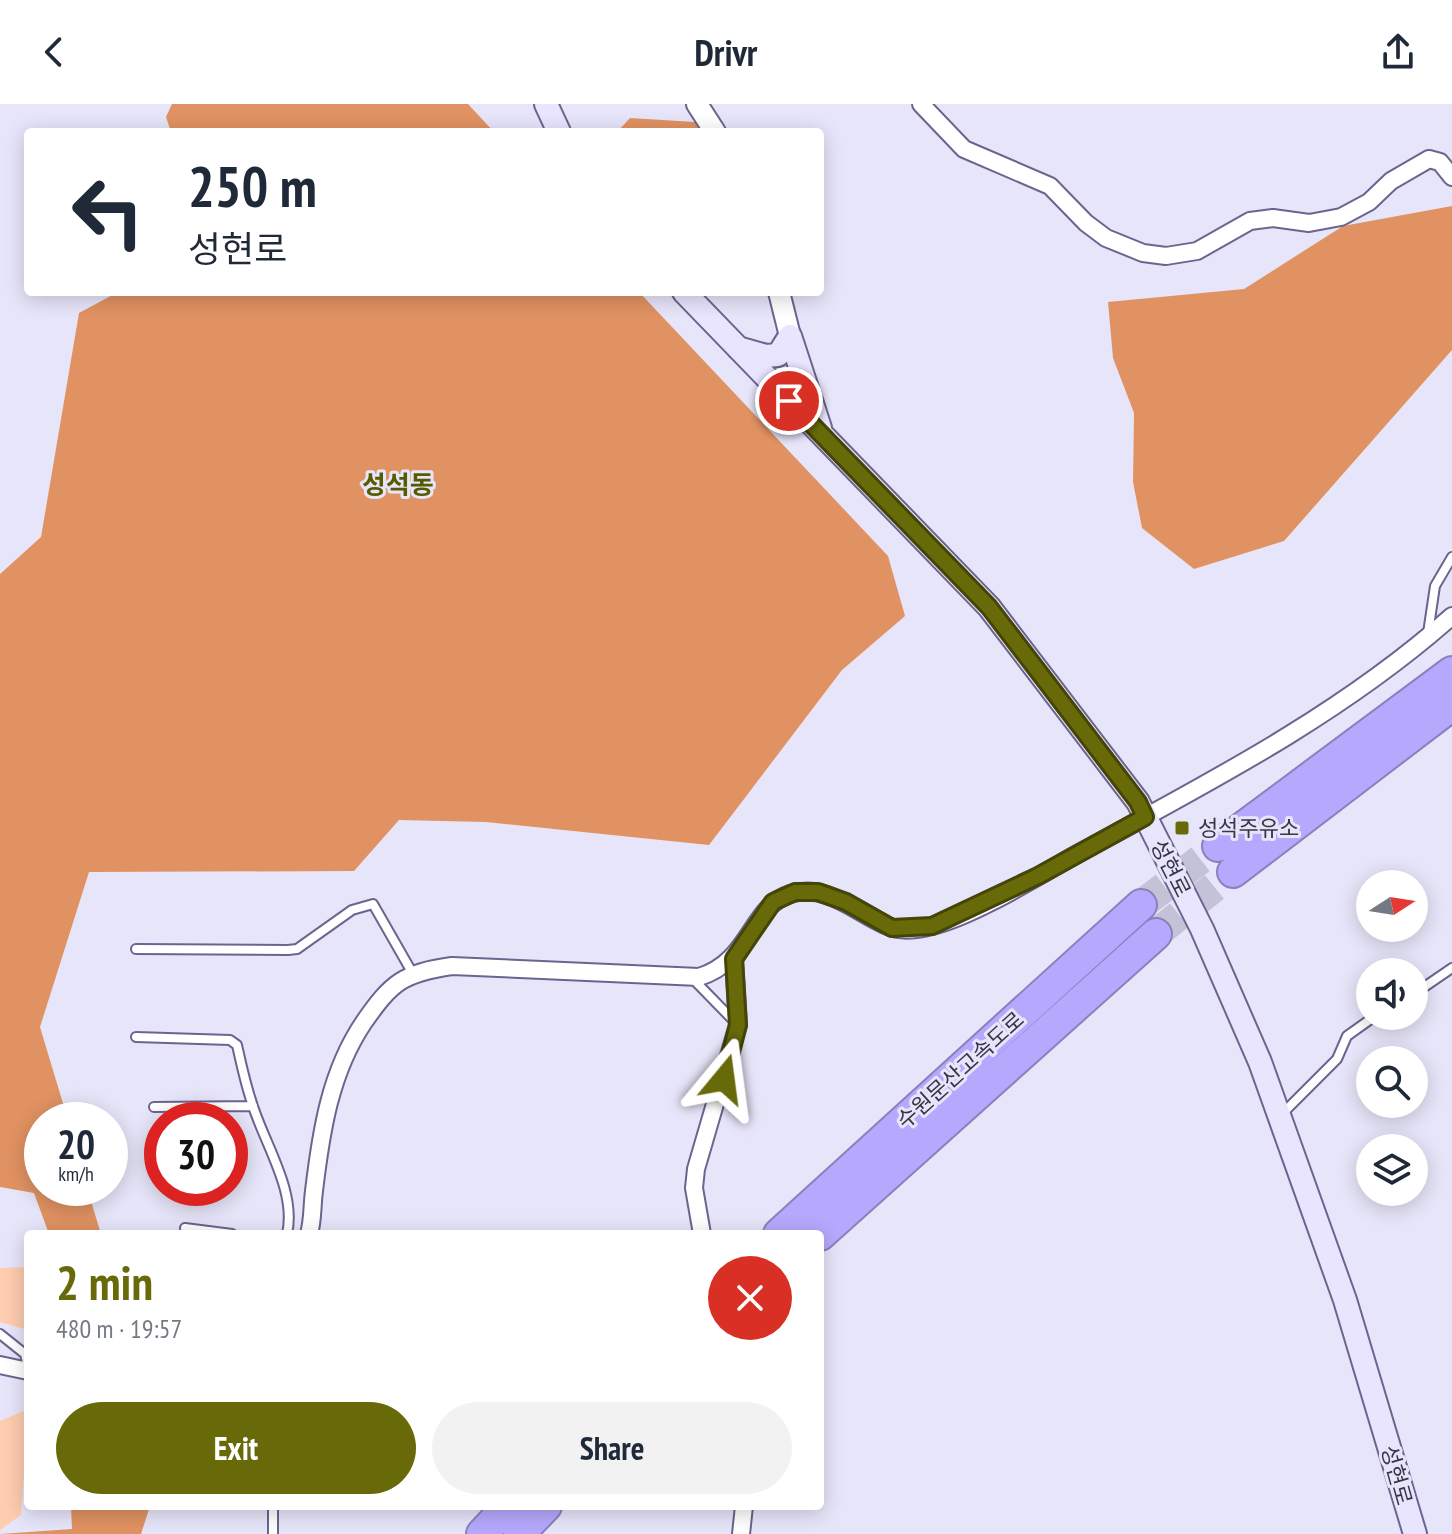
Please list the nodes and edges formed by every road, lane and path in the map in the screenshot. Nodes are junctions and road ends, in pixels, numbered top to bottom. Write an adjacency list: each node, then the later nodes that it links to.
1 (546, 104): 4 (main road)
2 (697, 104): 5 (street)
3 (921, 104): 6 (street)
4 (557, 128)
5 (712, 128)
6 (1452, 177)
7 (688, 296): 10 (main road, 성현로)
8 (780, 296): 9 (street)
9 (790, 336): 10 (main road); 11 (main road)
10 (735, 347): 11 (main road, 성현로)
11 (823, 436): 17 (main road, 성현로)
12 (1452, 557): 14 (lane)
13 (1452, 616): 14 (street)
14 (1427, 638): 17 (street)
15 (1452, 672): 16 (highway)
16 (1452, 705)
17 (1145, 817): 21 (street); 31 (main road, 성현로)
18 (1141, 905): 37 (highway, 수원문산고속도로)
19 (1156, 934): 38 (highway, 수원문산고속도로)
20 (136, 949): 23 (lane)
21 (734, 959): 24 (street); 26 (street)
22 (1452, 968): 25 (lane)
23 (413, 974): 24 (street); 35 (street)
24 (691, 977): 26 (lane)
25 (1428, 984)
26 (738, 1025): 36 (street)
27 (1356, 1030): 31 (lane)
28 (136, 1037): 30 (lane)
29 (248, 1106): 30 (lane)
30 (253, 1106): 34 (lane)
31 (1279, 1117): 51 (main road, 성현로)
32 (185, 1228): 33 (lane)
33 (201, 1230)
34 (288, 1230)
35 (310, 1230)
36 (701, 1230)
37 (783, 1230)
38 (824, 1231)
39 (0, 1334): 40 (lane)
40 (24, 1353)
41 (0, 1365): 42 (street)
42 (24, 1368)
43 (273, 1510): 47 (lane)
44 (504, 1510): 48 (highway)
45 (542, 1510): 49 (highway)
46 (744, 1510): 50 (street)
47 (273, 1534)
48 (482, 1534)
49 (519, 1534)
50 (741, 1534)
51 (1415, 1534)

